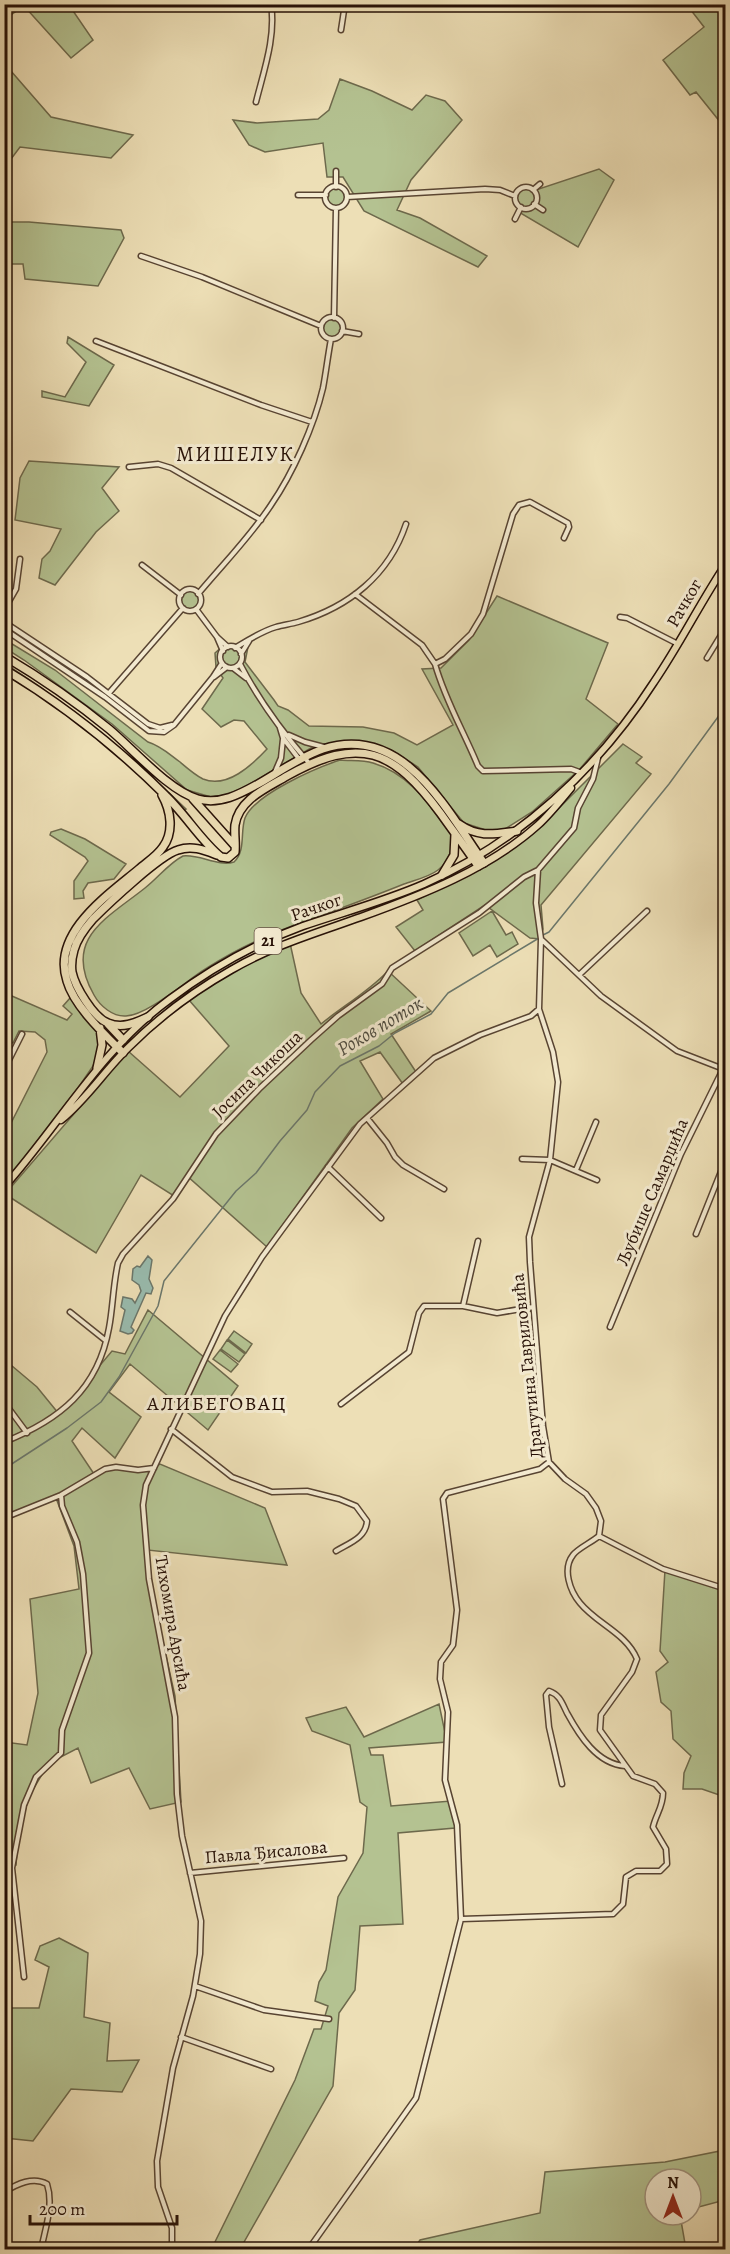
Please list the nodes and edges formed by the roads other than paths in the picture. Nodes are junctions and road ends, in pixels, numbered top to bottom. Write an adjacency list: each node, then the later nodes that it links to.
1 (271, 4): 4 (street)
2 (345, 4): 3 (street)
3 (340, 30)
4 (256, 102)
5 (336, 171): 7 (street)
6 (540, 184): 8 (street)
7 (336, 187): 10 (street); 12 (street)
8 (533, 190): 11 (street); 13 (street)
9 (298, 195): 10 (street)
10 (326, 195): 15 (street)
11 (515, 196): 12 (street); 14 (street)
12 (347, 197): 15 (street)
13 (534, 204): 14 (street); 16 (street)
14 (521, 207): 17 (street)
15 (336, 208): 19 (street)
16 (543, 210)
17 (515, 219)
18 (141, 256): 20 (street)
19 (334, 318): 20 (street); 21 (street)
20 (321, 326): 23 (street)
21 (342, 331): 22 (street); 23 (street)
22 (359, 334)
23 (331, 339): 25 (street)
24 (96, 341): 25 (street)
25 (312, 422): 27 (street)
26 (129, 467): 27 (street)
27 (261, 520): 34 (street)
28 (406, 524): 35 (street)
29 (564, 538): 54 (street)
30 (20, 559): 38 (street)
31 (726, 564): 45 (main road, Рачког / 21)
32 (142, 565): 33 (street)
33 (181, 594): 34 (street); 36 (street)
34 (198, 594): 37 (street)
35 (355, 594): 44 (street); 54 (street)
36 (183, 608): 37 (street); 60 (street)
37 (196, 609): 43 (street)
38 (4, 610)
39 (620, 617): 45 (street)
40 (4, 622): 60 (street)
41 (726, 627): 51 (street)
42 (4, 629): 61 (street)
43 (217, 637): 46 (street); 48 (street)
44 (250, 640): 47 (street); 49 (street)
45 (678, 644): 67 (main road, Рачког / 21)
46 (228, 647): 47 (street); 48 (street)
47 (235, 648): 49 (street)
48 (223, 651): 52 (street)
49 (241, 654): 53 (street)
50 (4, 656): 72 (highway)
51 (707, 658)
52 (222, 663): 55 (street); 58 (street)
53 (240, 664): 56 (street); 59 (street)
54 (435, 664): 69 (street)
55 (227, 667): 56 (street); 58 (street)
56 (232, 668): 59 (street)
57 (4, 669): 71 (highway)
58 (213, 678): 62 (street)
59 (246, 678): 63 (street)
60 (109, 693): 61 (street); 62 (street)
61 (105, 697): 62 (street)
62 (175, 723)
63 (280, 727): 64 (street); 65 (street)
64 (288, 735): 66 (street); 68 (street)
65 (283, 738): 68 (street); 70 (street)
66 (328, 748): 68 (highway); 73 (highway)
67 (598, 757): 69 (main road, Рачког / 21); 79 (street, Јосипа Чикоша)
68 (304, 762): 70 (highway); 75 (highway); 76 (highway)
69 (583, 773): 74 (main road, Рачког / 21); 78 (main road, Рачког / 21)
70 (274, 774): 72 (highway)
71 (156, 786): 77 (highway); 87 (highway)
72 (192, 797): 76 (highway)
73 (454, 820): 74 (highway); 78 (highway)
74 (517, 831): 78 (main road, Рачког / 21)
75 (455, 834): 78 (highway); 80 (highway)
76 (235, 846): 77 (highway)
77 (217, 855): 86 (highway)
78 (479, 861): 80 (main road, Рачког / 21); 91 (main road, Рачког / 21)
79 (538, 870): 82 (street, Драгутина Гавриловића); 113 (street, Јосипа Чикоша)
80 (442, 875): 85 (main road, Рачког / 21)
81 (647, 911): 83 (street)
82 (541, 939): 83 (street); 84 (street, Драгутина Гавриловића)
83 (579, 975): 93 (street)
84 (539, 1009): 95 (street, Тихомира Арсића); 99 (street, Драгутина Гавриловића)
85 (148, 1017): 86 (highway); 89 (main road, Рачког / 21)
86 (107, 1023): 89 (highway)
87 (100, 1029): 90 (highway); 92 (highway)
88 (22, 1034): 94 (street)
89 (123, 1040): 90 (main road, Рачког / 21)
90 (116, 1046): 91 (highway); 92 (main road, Рачког / 21)
91 (123, 1053): 97 (main road, Рачког / 21)
92 (97, 1068): 97 (main road, Рачког / 21)
93 (724, 1069): 112 (street, Љубише Самарџића)
94 (4, 1070)
95 (367, 1118): 101 (street, Тихомира Арсића); 105 (street)
96 (596, 1122): 102 (street)
97 (56, 1123): 104 (main road, Рачког / 21)
98 (522, 1159): 99 (street)
99 (550, 1160): 102 (street); 110 (street, Драгутина Гавриловића)
100 (726, 1160): 107 (street)
101 (328, 1167): 106 (street); 116 (street, Тихомира Арсића)
102 (576, 1170): 103 (street)
103 (597, 1180)
104 (4, 1187)
105 (444, 1189)
106 (381, 1218)
107 (696, 1234)
108 (478, 1241): 109 (street)
109 (463, 1306): 110 (street); 115 (street)
110 (533, 1307): 119 (street, Драгутина Гавриловића)
111 (70, 1312): 113 (street)
112 (610, 1327)
113 (105, 1340): 117 (street, Јосипа Чикоша)
114 (4, 1402): 117 (street)
115 (341, 1404)
116 (171, 1429): 120 (street, Тихомира Арсића); 124 (street)
117 (27, 1433): 118 (street, Јосипа Чикоша)
118 (4, 1442)
119 (549, 1462): 123 (street, Драгутина Гавриловића); 130 (street)
120 (154, 1467): 121 (street); 129 (street, Тихомира Арсића)
121 (62, 1495): 122 (street); 131 (street)
122 (4, 1518)
123 (599, 1536): 125 (street); 126 (street)
124 (336, 1551)
125 (726, 1589)
126 (626, 1766): 127 (street); 130 (street)
127 (562, 1784)
128 (344, 1858): 129 (street, Павла Ђисалова)
129 (190, 1873): 132 (street, Тихомира Арсића)
130 (461, 1919): 139 (street)
131 (24, 1977)
132 (195, 1986): 133 (street); 134 (street, Тихомира Арсића)
133 (329, 2019)
134 (182, 2037): 135 (street); 138 (street, Тихомира Арсића)
135 (271, 2069)
136 (4, 2192): 137 (street)
137 (41, 2250)
138 (169, 2250)
139 (308, 2250)

